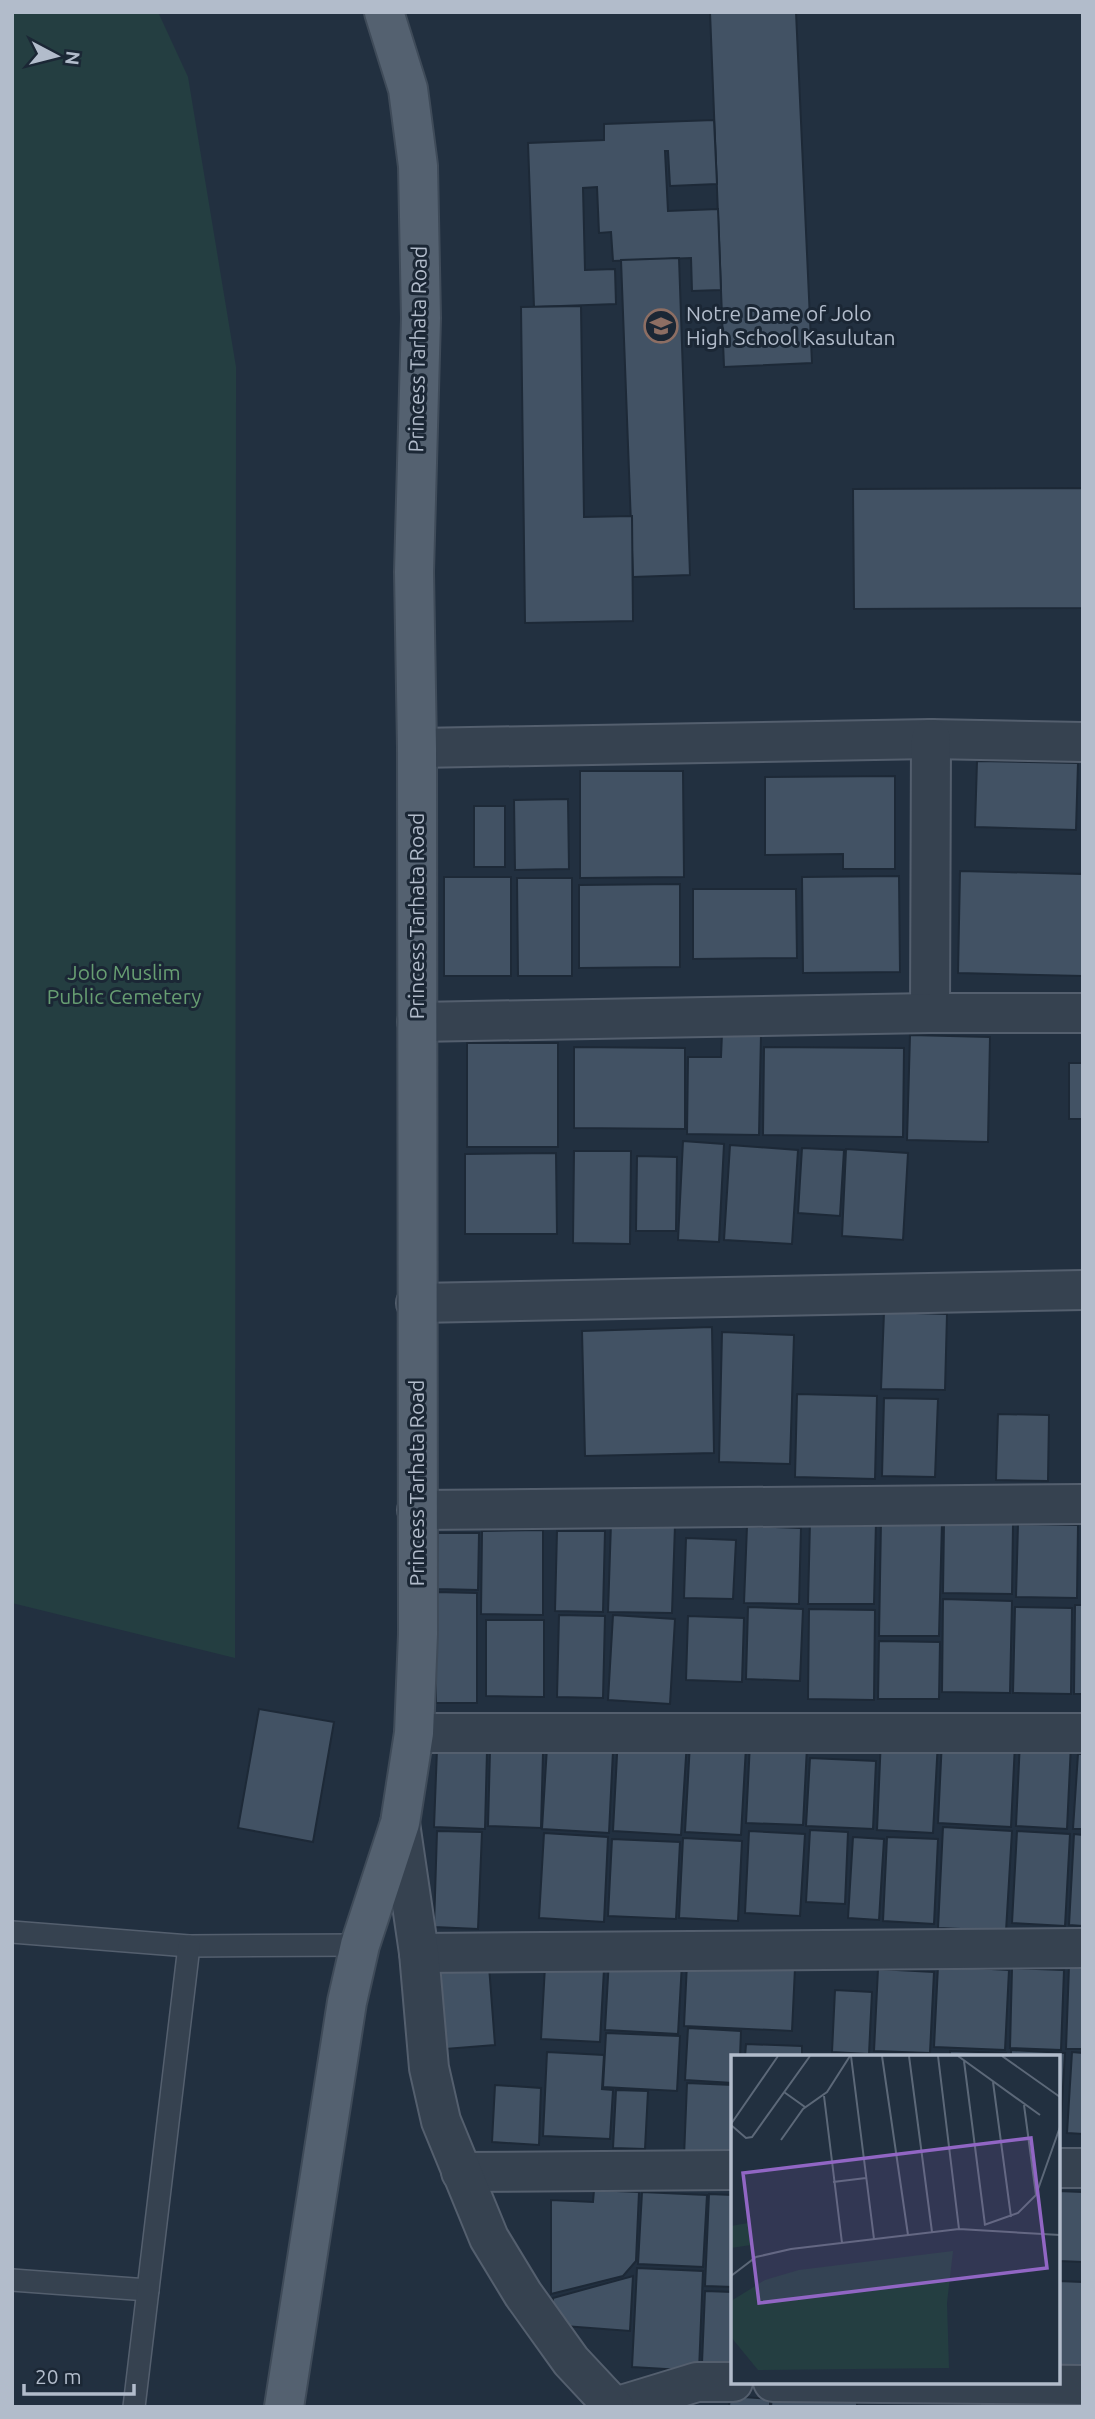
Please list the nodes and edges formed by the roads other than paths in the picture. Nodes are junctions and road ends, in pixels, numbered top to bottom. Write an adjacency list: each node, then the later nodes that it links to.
1 (384, 12): 4 (main road, Princess Tarhata Road)
2 (931, 739): 3 (street); 4 (street); 5 (street)
3 (1083, 742)
4 (417, 748): 7 (main road, Princess Tarhata Road)
5 (929, 1013): 6 (street); 7 (street)
6 (1083, 1013)
7 (416, 1022): 9 (main road, Princess Tarhata Road)
8 (1083, 1290): 9 (street)
9 (416, 1303): 11 (main road, Princess Tarhata Road)
10 (1083, 1504): 11 (street)
11 (417, 1510): 13 (main road, Princess Tarhata Road)
12 (1083, 1733): 13 (street)
13 (414, 1734): 14 (main road, Princess Tarhata Road)
14 (400, 1823): 16 (main road, Princess Tarhata Road); 19 (street)
15 (12, 1933): 17 (lane)
16 (359, 1945): 17 (lane); 30 (main road, Princess Tarhata Road)
17 (189, 1946): 25 (lane)
18 (1083, 1948): 19 (street)
19 (419, 1953): 23 (street)
20 (1060, 2168): 21 (street)
21 (1083, 2168)
22 (731, 2170): 23 (street)
23 (461, 2172): 31 (street)
24 (12, 2280): 25 (lane)
25 (148, 2290): 29 (lane)
26 (731, 2382): 31 (street)
27 (980, 2384): 28 (street)
28 (1083, 2385)
29 (134, 2407)
30 (284, 2407)
31 (615, 2407)

